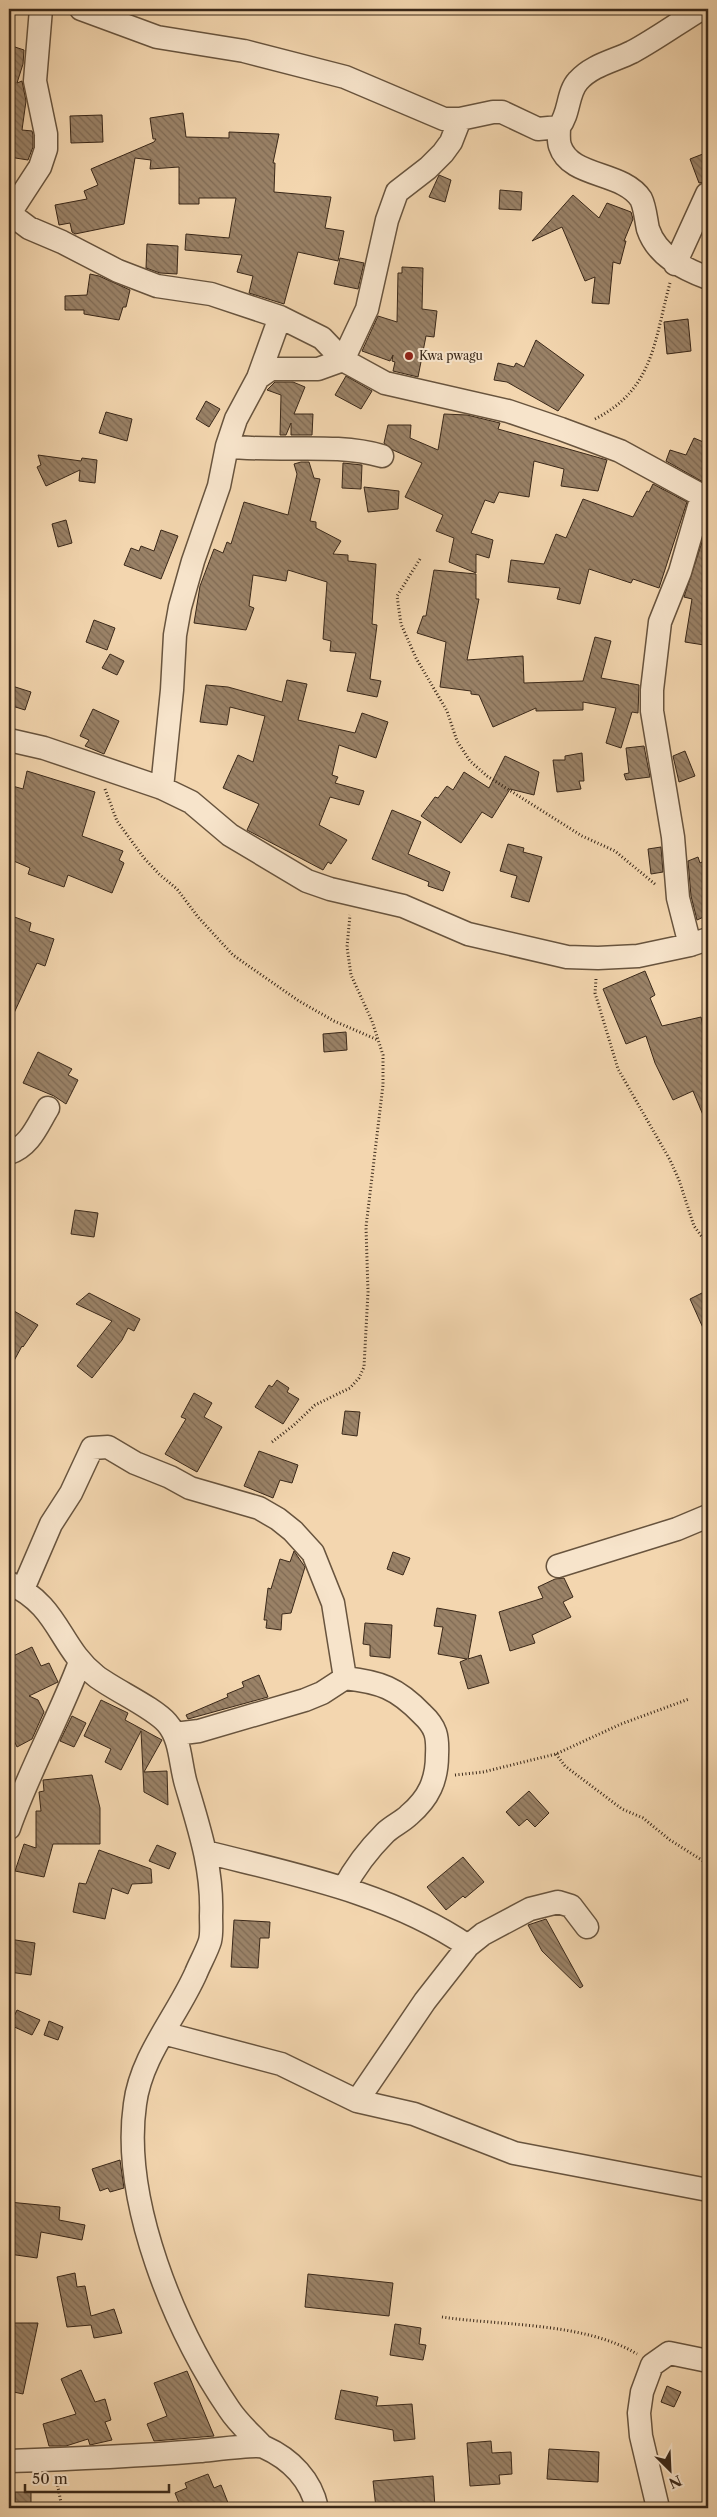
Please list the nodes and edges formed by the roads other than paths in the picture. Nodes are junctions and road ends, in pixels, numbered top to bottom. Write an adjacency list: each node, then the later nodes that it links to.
1 (41, 9): 9 (street)
2 (81, 9): 6 (street)
3 (701, 9): 7 (street)
4 (705, 9): 5 (street)
5 (708, 11)
6 (460, 119): 7 (street); 13 (street)
7 (559, 126): 10 (street)
8 (707, 194): 10 (street)
9 (9, 213): 12 (street)
10 (675, 264): 11 (street)
11 (708, 278)
12 (280, 317): 13 (street); 14 (street)
13 (343, 360): 14 (street); 17 (street)
14 (258, 378): 15 (street)
15 (227, 446): 16 (street); 19 (street)
16 (382, 456)
17 (705, 498): 20 (street)
18 (9, 740): 19 (street)
19 (162, 788): 20 (street)
20 (699, 942)
21 (48, 1108): 22 (street)
22 (9, 1153)
23 (708, 1516): 24 (street)
24 (558, 1566)
25 (16, 1586): 26 (street); 27 (street)
26 (80, 1662): 28 (street); 29 (street)
27 (345, 1678): 28 (street); 32 (street)
28 (175, 1734): 31 (street)
29 (14, 1800): 30 (street)
30 (9, 1828)
31 (206, 1852): 32 (street); 35 (street)
32 (344, 1888): 34 (street)
33 (587, 1928): 34 (street)
34 (468, 1946): 36 (street)
35 (163, 2033): 36 (street); 39 (street)
36 (357, 2101): 37 (street)
37 (708, 2190)
38 (708, 2362): 42 (street)
39 (262, 2446): 40 (street); 41 (street)
40 (9, 2461)
41 (317, 2508)
42 (658, 2508)

